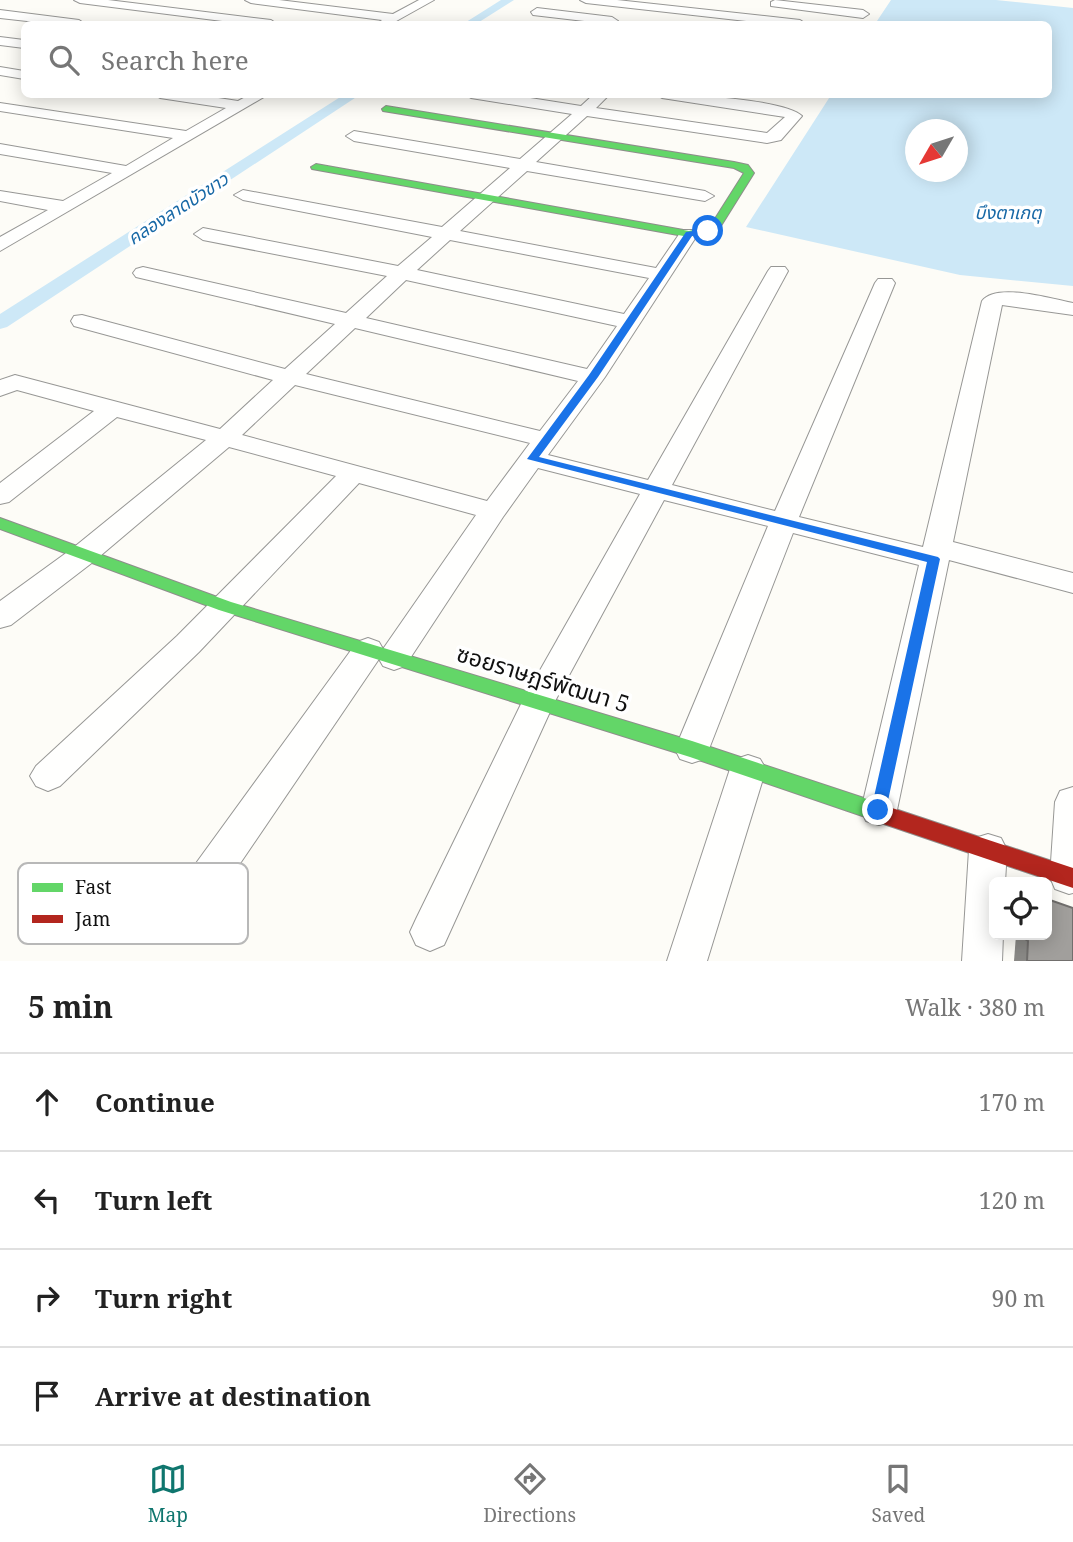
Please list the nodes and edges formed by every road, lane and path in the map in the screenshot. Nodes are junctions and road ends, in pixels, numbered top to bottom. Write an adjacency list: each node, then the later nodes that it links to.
1 (80, 0): 16 (street)
2 (251, 0): 13 (street)
3 (428, 0): 13 (street)
4 (586, 0): 11 (street)
5 (705, 0): 11 (street)
6 (873, 0): 14 (street)
7 (761, 3): 14 (street)
8 (23, 4): 9 (street)
9 (0, 7)
10 (537, 12): 18 (street)
11 (692, 12): 19 (street); 20 (street)
12 (0, 14): 15 (street)
13 (396, 18): 17 (street)
14 (860, 19)
15 (55, 21)
16 (247, 21)
17 (390, 21)
18 (612, 21)
19 (682, 21)
20 (773, 21)
21 (0, 41): 22 (street)
22 (21, 44)
23 (0, 71): 24 (street)
24 (21, 74)
25 (186, 98): 30 (street)
26 (254, 98): 30 (street)
27 (498, 98): 33 (street)
28 (599, 98): 33 (street)
29 (690, 98): 33 (street)
30 (239, 106): 34 (street)
31 (0, 107): 34 (street)
32 (386, 109): 36 (street)
33 (584, 111): 36 (street)
34 (188, 136): 40 (street)
35 (354, 136): 38 (street)
36 (554, 137): 38 (street); 48 (street)
37 (0, 149): 40 (street)
38 (522, 166): 43 (street); 44 (street)
39 (316, 167): 43 (street)
40 (128, 171): 45 (street)
41 (243, 195): 47 (street)
42 (0, 196): 45 (street)
43 (490, 196): 47 (street); 48 (street)
44 (705, 196)
45 (64, 207): 49 (street)
46 (203, 234): 52 (street)
47 (446, 234): 52 (street); 53 (street)
48 (689, 234): 53 (street)
49 (0, 245)
50 (778, 271): 66 (street)
51 (143, 273): 56 (street)
52 (402, 273): 56 (street); 58 (street)
53 (663, 275): 58 (street)
54 (885, 283): 70 (street)
55 (1073, 309): 71 (street)
56 (354, 320): 59 (street); 60 (street)
57 (82, 321): 59 (street)
58 (630, 322): 60 (street)
59 (290, 377): 63 (street); 64 (street)
60 (593, 377): 64 (street)
61 (0, 389): 62 (street)
62 (110, 410): 63 (street); 67 (street)
63 (225, 438): 65 (street); 72 (street)
64 (539, 449): 66 (street); 68 (street)
65 (352, 475): 68 (street); 74 (street)
66 (656, 490): 70 (street); 77 (street)
67 (0, 496)
68 (493, 511): 76 (street)
69 (0, 523): 72 (street, ซอยราษฎร์พัฒนา 5)
70 (783, 523): 71 (street); 78 (street)
71 (936, 553): 73 (street); 82 (street)
72 (83, 555): 74 (street, ซอยราษฎร์พัฒนา 5); 75 (street)
73 (1073, 583)
74 (225, 606): 76 (street, ซอยราษฎร์พัฒนา 5); 80 (street)
75 (0, 617)
76 (381, 654): 77 (street, ซอยราษฎร์พัฒนา 5); 84 (street)
77 (538, 702): 78 (street, ซอยราษฎร์พัฒนา 5); 86 (street)
78 (692, 749): 79 (street, ซอยราษฎร์พัฒนา 5)
79 (748, 769): 82 (street, ซอยราษฎร์พัฒนา 5); 87 (street)
80 (48, 776)
81 (1073, 802): 85 (street)
82 (878, 810): 83 (street, ซอยราษฎร์พัฒนา 5)
83 (988, 850): 85 (street, ซอยราษฎร์พัฒนา 5); 88 (street)
84 (220, 863)
85 (1071, 878)
86 (429, 932)
87 (687, 961)
88 (982, 961)

